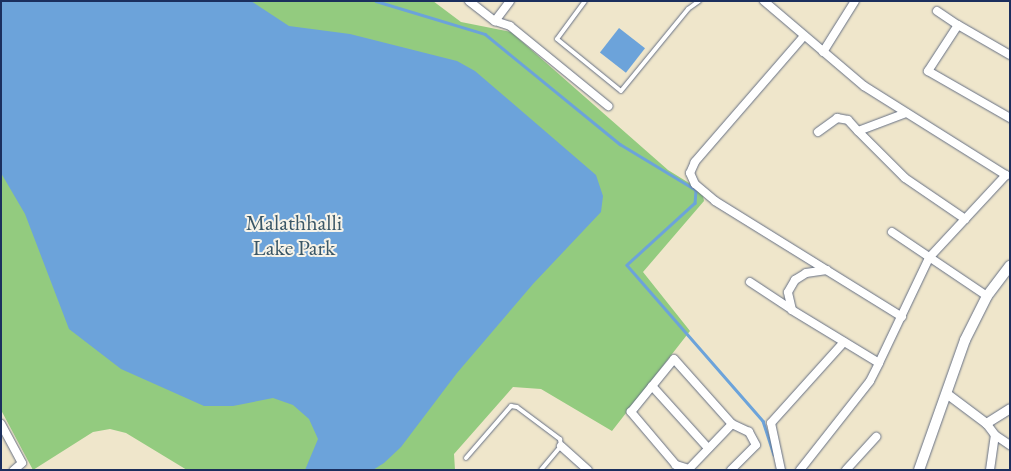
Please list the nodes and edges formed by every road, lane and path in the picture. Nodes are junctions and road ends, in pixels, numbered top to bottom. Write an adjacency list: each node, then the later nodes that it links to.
1 (469, 1): 8 (street)
2 (510, 1): 8 (street)
3 (586, 1): 4 (lane)
4 (699, 1)
5 (764, 1): 10 (street)
6 (856, 1): 11 (street)
7 (937, 11): 9 (street)
8 (494, 21): 13 (street)
9 (958, 25): 12 (street); 15 (street)
10 (804, 36): 11 (street); 22 (street)
11 (823, 52): 14 (street)
12 (1010, 55)
13 (608, 106)
14 (906, 113): 16 (street); 18 (street)
15 (1010, 118)
16 (858, 131): 17 (street); 18 (street)
17 (818, 132)
18 (965, 219): 20 (street)
19 (892, 232): 20 (street)
20 (929, 258): 24 (street); 26 (street)
21 (1010, 266): 24 (main road)
22 (827, 270): 25 (street); 26 (street)
23 (750, 282): 25 (street)
24 (988, 296): 30 (main road)
25 (792, 310): 27 (street)
26 (902, 317): 28 (street)
27 (844, 342): 28 (street); 45 (street)
28 (879, 363): 46 (street)
29 (652, 386): 34 (street); 39 (street); 39 (street)
30 (946, 393): 32 (street); 48 (main road)
31 (1010, 408): 32 (street)
32 (986, 423): 35 (street)
33 (1, 424): 41 (street)
34 (732, 424): 39 (street); 44 (street)
35 (995, 435): 37 (street); 49 (street)
36 (876, 437): 47 (street)
37 (1010, 445)
38 (561, 446): 40 (lane); 42 (lane); 43 (street)
39 (708, 448)
40 (466, 458)
41 (14, 470)
42 (542, 470)
43 (588, 470)
44 (731, 470)
45 (781, 470)
46 (800, 470)
47 (846, 470)
48 (919, 470)
49 (990, 470)

